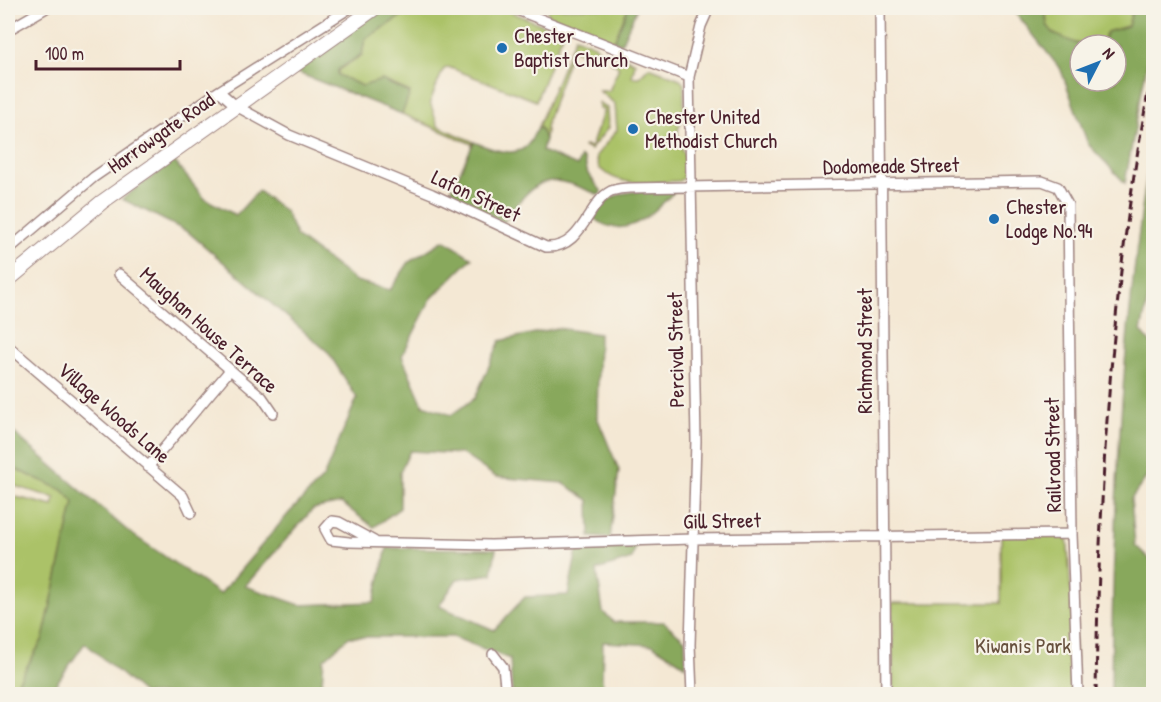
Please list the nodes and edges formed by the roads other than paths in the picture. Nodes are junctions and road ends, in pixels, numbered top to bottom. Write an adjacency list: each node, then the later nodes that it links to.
1 (46, 8): 7 (street)
2 (350, 8): 9 (street)
3 (375, 8): 10 (main road, Harrowgate Road)
4 (512, 8): 8 (street)
5 (709, 8): 8 (street, Percival Street)
6 (880, 8): 11 (street, Richmond Street)
7 (8, 30)
8 (689, 77): 12 (street, Percival Street)
9 (219, 91): 10 (street, Lafon Street); 14 (street)
10 (236, 106): 12 (street, Lafon Street); 16 (main road, Harrowgate Road)
11 (882, 184): 12 (street, Dodomeade Street); 13 (street, Dodomeade Street); 23 (street, Richmond Street)
12 (691, 187): 24 (street, Percival Street)
13 (1068, 215): 22 (street, Railroad Street)
14 (8, 250)
15 (119, 274): 18 (street, Maughan House Terrace)
16 (8, 280)
17 (8, 346): 20 (street, Village Woods Lane)
18 (230, 370): 19 (street, Maughan House Terrace); 20 (street)
19 (273, 413)
20 (148, 466): 21 (street, Village Woods Lane)
21 (191, 513)
22 (1072, 534): 23 (street, Gill Street); 30 (street, Railroad Street)
23 (884, 537): 24 (street, Gill Street); 29 (street, Richmond Street)
24 (693, 539): 25 (street, Gill Street); 28 (street, Percival Street)
25 (374, 541)
26 (493, 654): 27 (street)
27 (506, 694)
28 (692, 694)
29 (886, 694)
30 (1077, 694)

